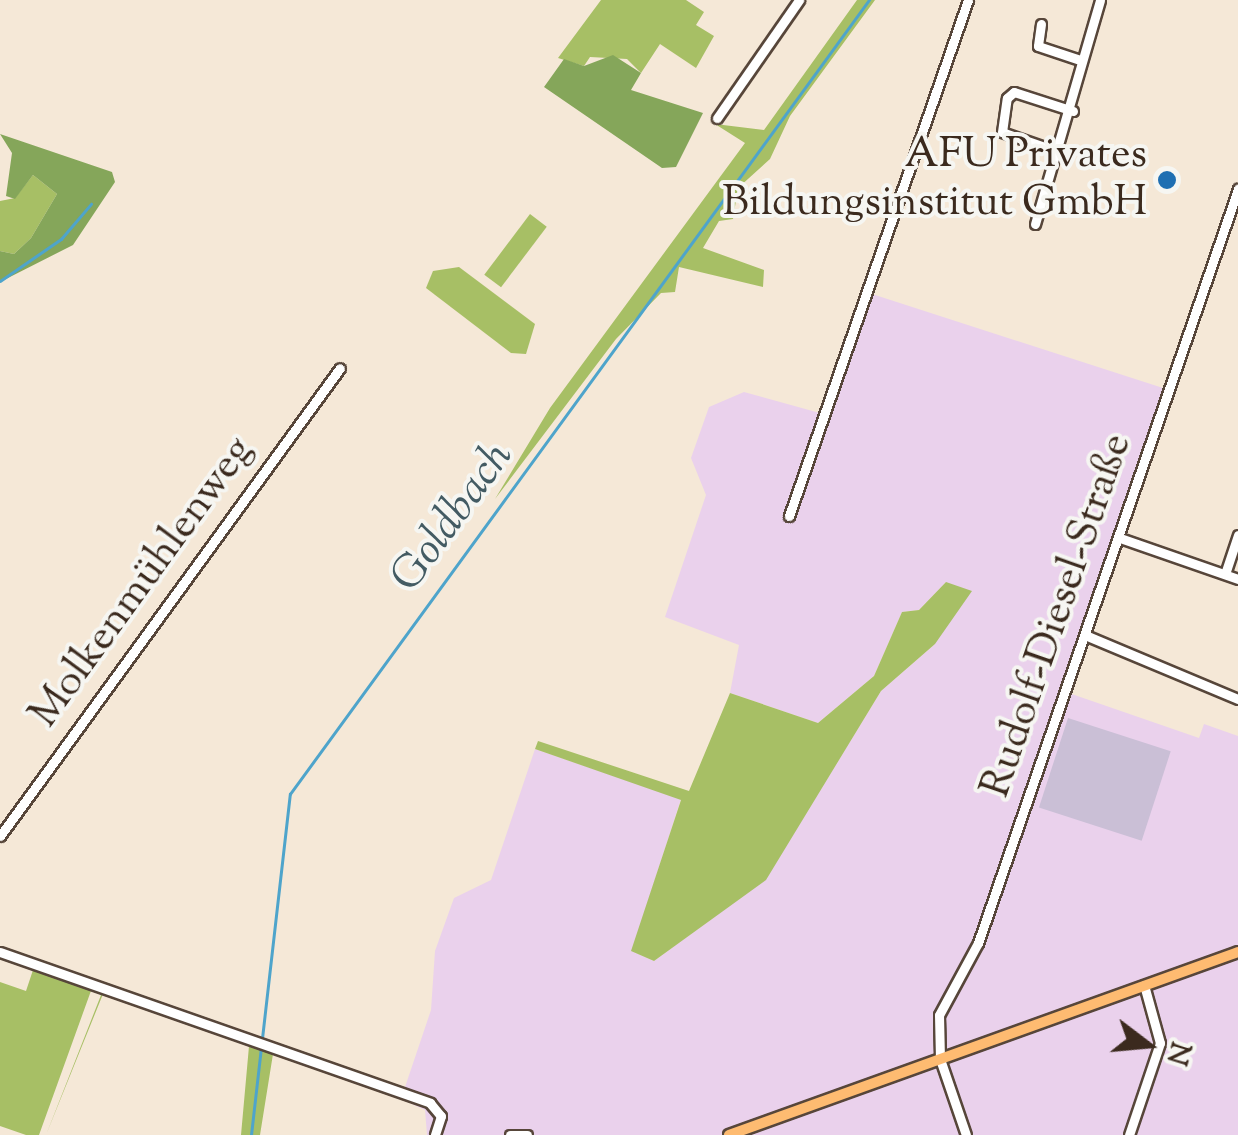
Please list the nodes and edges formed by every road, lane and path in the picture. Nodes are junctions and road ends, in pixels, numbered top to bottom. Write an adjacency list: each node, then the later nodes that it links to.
1 (798, 0): 7 (street)
2 (968, 0): 12 (street)
3 (1100, 0): 5 (street)
4 (1042, 24): 5 (street)
5 (1080, 60): 6 (street)
6 (1073, 111): 8 (street); 8 (street)
7 (716, 118)
8 (1059, 152): 10 (street)
9 (1238, 188): 14 (street, Rudolf-Diesel-Straße)
10 (1035, 224)
11 (340, 368): 19 (street, Molkenmühlenweg)
12 (789, 516)
13 (1238, 535): 15 (street)
14 (1120, 538): 15 (street); 17 (street, Rudolf-Diesel-Straße)
15 (1224, 574): 16 (street)
16 (1238, 578)
17 (1085, 635): 18 (street); 23 (street, Rudolf-Diesel-Straße)
18 (1238, 699)
19 (0, 836)
20 (0, 952): 24 (street)
21 (1238, 952): 22 (main road)
22 (1144, 985): 23 (main road); 29 (street)
23 (940, 1059): 27 (main road); 28 (street, Rudolf-Diesel-Straße)
24 (435, 1135)
25 (510, 1135): 26 (street)
26 (527, 1135)
27 (728, 1135)
28 (966, 1135)
29 (1129, 1135)

